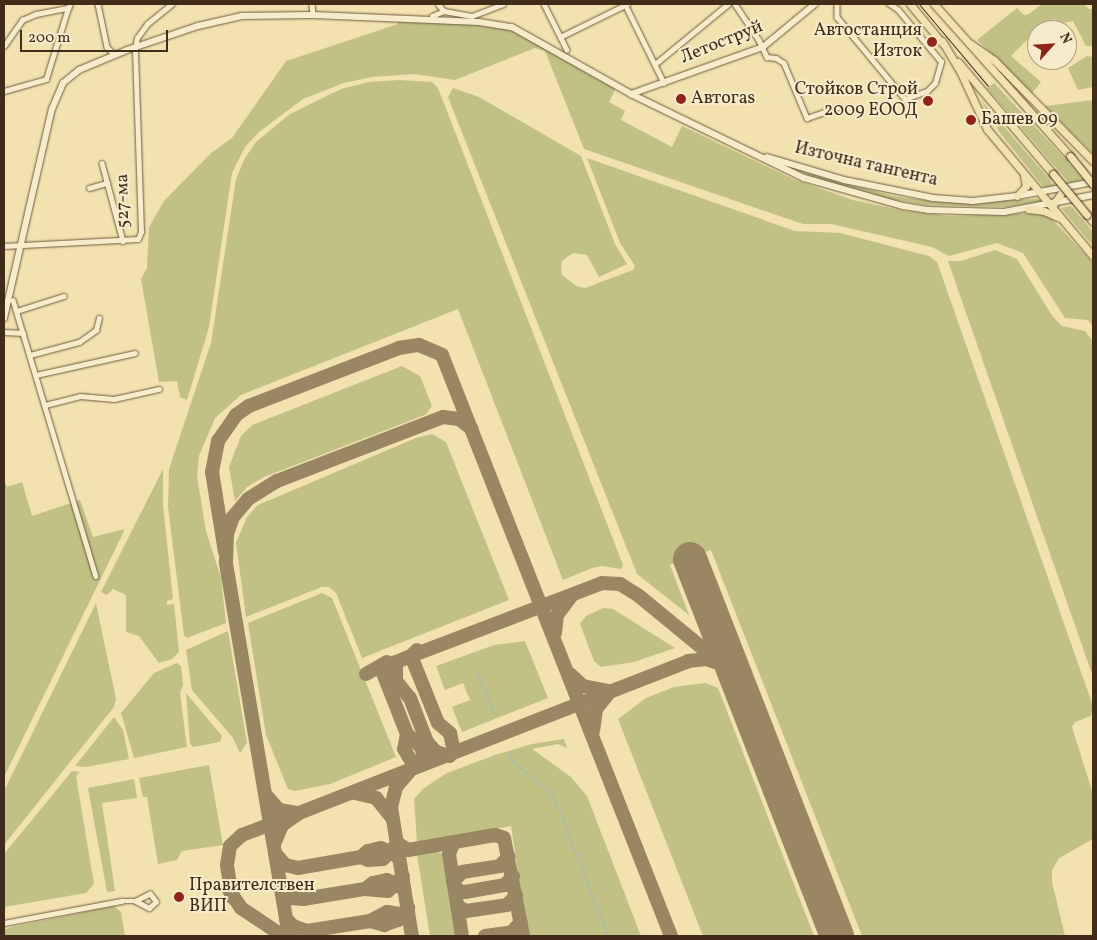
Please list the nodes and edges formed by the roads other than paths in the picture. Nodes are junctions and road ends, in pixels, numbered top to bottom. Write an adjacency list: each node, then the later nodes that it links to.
1 (98, 4): 29 (street)
2 (172, 4): 27 (street)
3 (318, 4): 16 (street)
4 (438, 4): 17 (street)
5 (502, 4): 18 (street)
6 (544, 4): 22 (street)
7 (626, 4): 22 (street); 30 (street)
8 (728, 4): 30 (street)
9 (735, 4): 26 (street)
10 (815, 4): 26 (street, Летоструй)
11 (837, 4): 12 (street)
12 (889, 4)
13 (910, 4): 24 (main road)
14 (934, 4): 23 (main road)
15 (69, 6): 25 (street); 32 (street)
16 (313, 6): 19 (street)
17 (444, 11): 18 (street); 20 (street)
18 (480, 13): 21 (street)
19 (313, 15): 21 (street, Източна тангента); 27 (street, Източна тангента)
20 (432, 16)
21 (479, 22): 33 (street, Източна тангента)
22 (560, 37): 28 (street)
23 (964, 40): 36 (main road); 40 (main road, bridge)
24 (942, 41): 38 (main road); 49 (main road, bridge)
25 (4, 46)
26 (763, 47): 31 (street, Летоструй); 34 (street)
27 (134, 48): 29 (street, Източна тангента); 50 (street, 527-ма)
28 (567, 50)
29 (115, 55): 51 (street, Източна тангента)
30 (655, 64): 31 (street)
31 (664, 82): 33 (street, Летоструй)
32 (4, 91)
33 (631, 94): 35 (street, Източна тангента)
34 (839, 107)
35 (752, 153): 45 (street, Източна тангента); 47 (street, Източна тангента)
36 (1093, 161)
37 (102, 163): 39 (street)
38 (1023, 173): 43 (main road); 45 (main road)
39 (107, 183): 41 (street); 50 (street)
40 (1093, 183): 42 (street, Източна тангента)
41 (89, 188)
42 (1065, 188): 43 (street, Източна тангента); 46 (main road)
43 (1041, 193): 45 (street, Източна тангента); 46 (main road)
44 (1093, 195): 46 (street, Източна тангента)
45 (1017, 196)
46 (1053, 205): 47 (street, Източна тангента); 48 (main road)
47 (1028, 209): 48 (main road)
48 (1065, 221): 53 (main road)
49 (1093, 222)
50 (123, 241): 51 (street, 527-ма)
51 (23, 245): 52 (street, 527-ма); 57 (street, Източна тангента)
52 (4, 246)
53 (1093, 256)
54 (64, 296): 56 (street)
55 (13, 300): 56 (street)
56 (16, 311): 60 (street)
57 (4, 318)
58 (99, 318): 62 (street)
59 (4, 332): 60 (street)
60 (23, 333): 62 (street)
61 (135, 353): 63 (street)
62 (30, 355): 63 (street)
63 (36, 375): 65 (street)
64 (158, 389): 65 (street)
65 (45, 405): 66 (street)
66 (96, 576)
67 (136, 902): 68 (street)
68 (4, 923)

